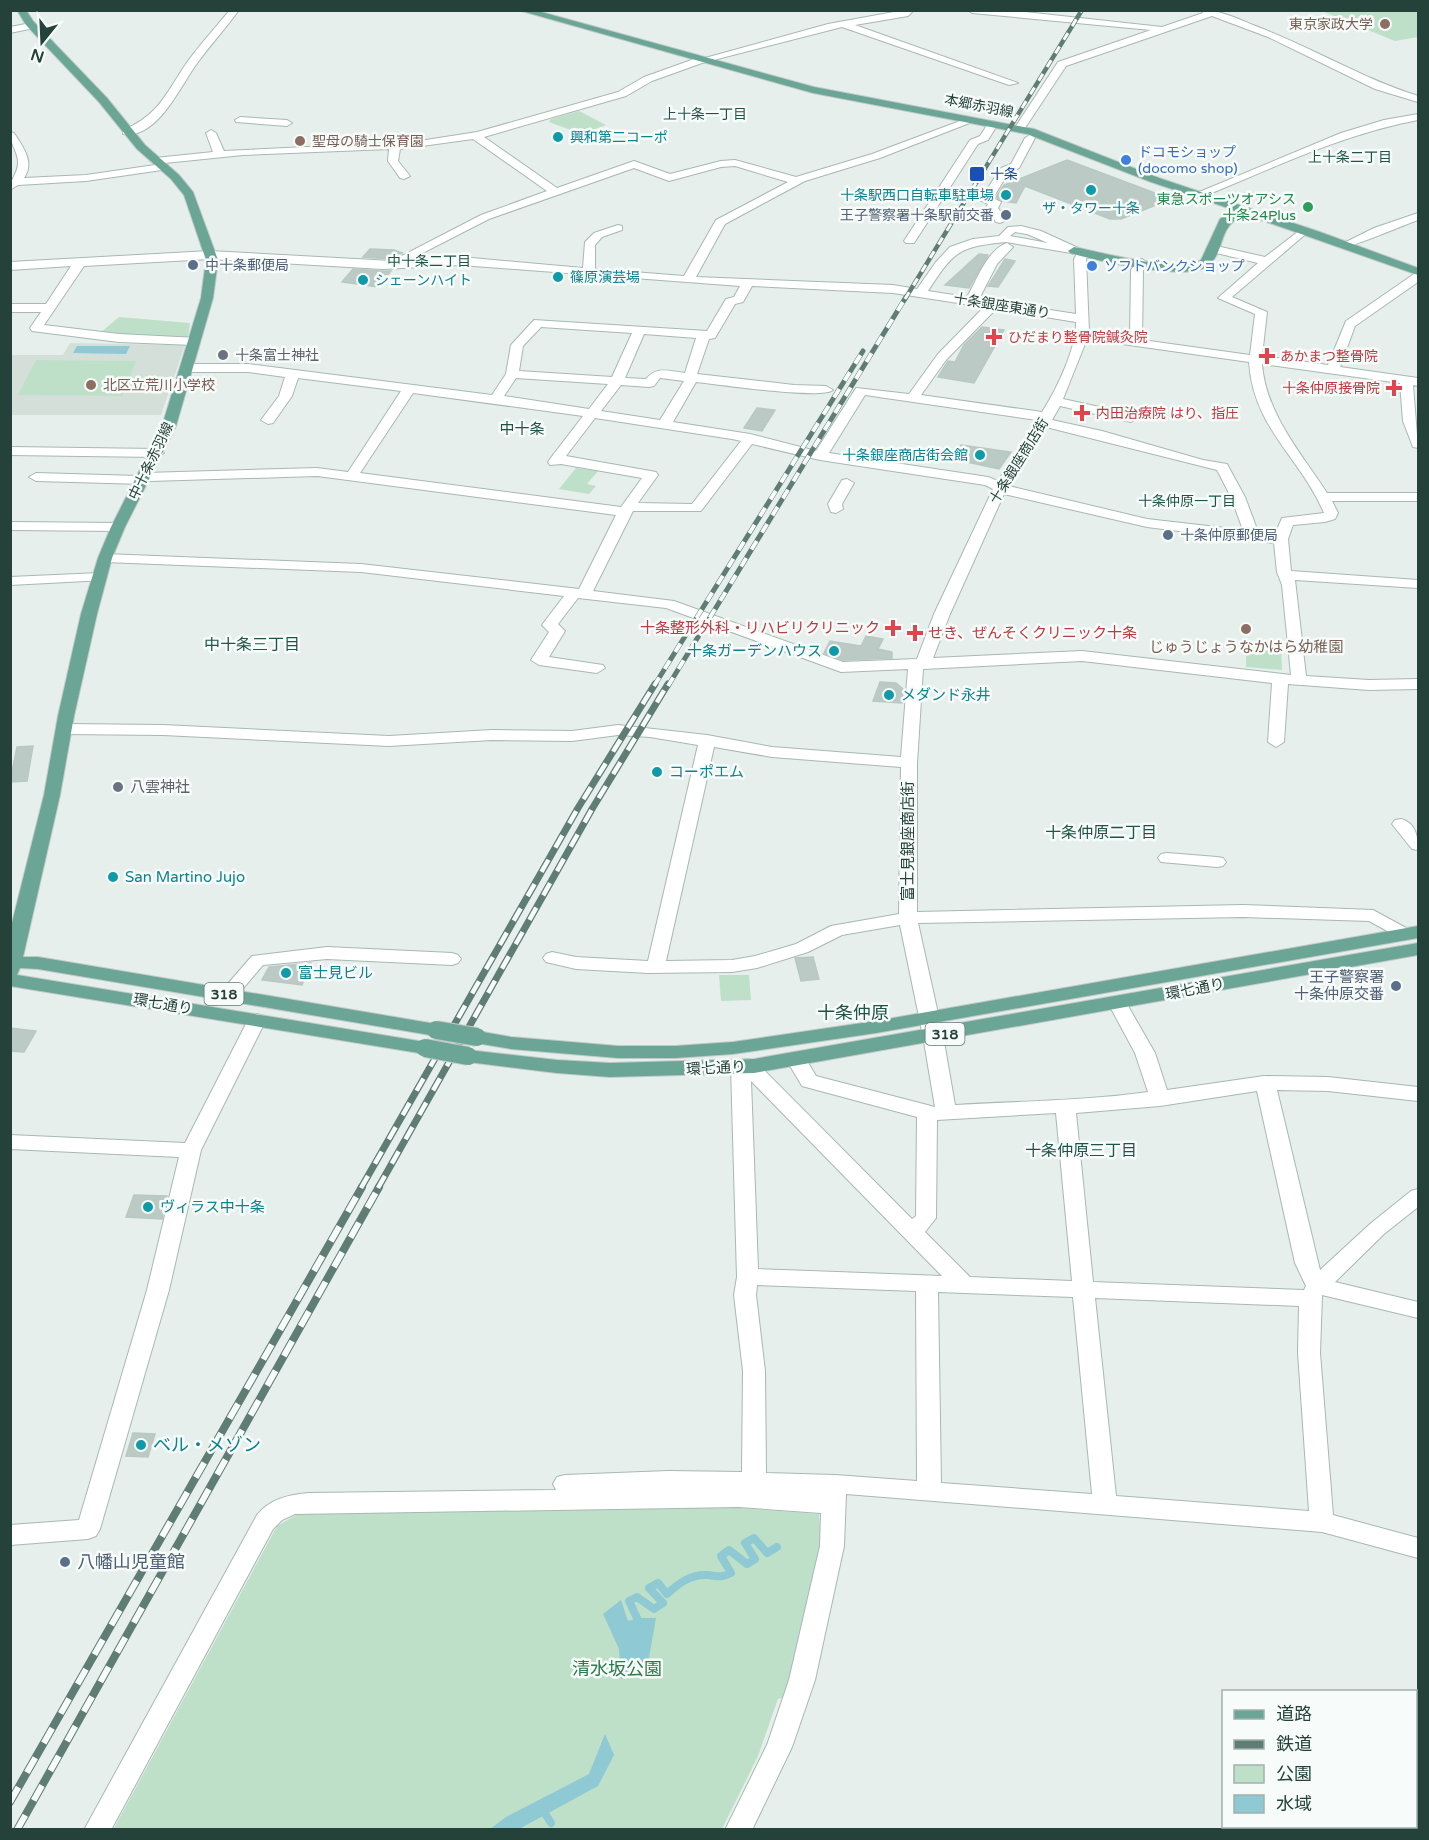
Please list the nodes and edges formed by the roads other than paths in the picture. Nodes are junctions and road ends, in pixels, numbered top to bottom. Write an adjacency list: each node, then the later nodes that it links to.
1 (21, 10): 8 (main road, 中十条赤羽線)
2 (235, 10): 19 (street)
3 (522, 10): 11 (main road, 本郷赤羽線)
4 (909, 10): 7 (street)
5 (972, 10): 9 (street)
6 (1208, 12): 9 (street); 13 (street)
7 (842, 24): 11 (street); 12 (street)
8 (32, 26): 10 (street); 19 (main road, 中十条赤羽線)
9 (1162, 29): 18 (street)
10 (10, 30)
11 (703, 60): 16 (main road, 本郷赤羽線); 22 (street)
12 (1013, 83)
13 (1419, 99)
14 (1419, 117): 32 (street)
15 (240, 120): 25 (street)
16 (972, 120): 17 (main road, 本郷赤羽線); 29 (street)
17 (993, 124): 18 (main road, 本郷赤羽線); 38 (street)
18 (1019, 129): 32 (main road, 本郷赤羽線)
19 (127, 132): 27 (main road, 中十条赤羽線)
20 (212, 133): 26 (street)
21 (10, 135): 30 (street)
22 (476, 136): 24 (street); 31 (street)
23 (1030, 138): 35 (street)
24 (395, 146): 25 (street); 28 (street)
25 (263, 151): 26 (street)
26 (220, 154): 27 (street)
27 (158, 164): 30 (street); 43 (main road, 中十条赤羽線)
28 (404, 176)
29 (798, 181): 31 (street); 52 (street)
30 (13, 185)
31 (554, 191): 47 (street)
32 (1198, 195): 33 (main road, 本郷赤羽線)
33 (1243, 210): 37 (main road, 本郷赤羽線); 41 (main road)
34 (1419, 216): 40 (street)
35 (1000, 220)
36 (618, 228): 49 (street)
37 (1304, 230): 40 (main road, 本郷赤羽線); 44 (street)
38 (910, 241)
39 (1007, 243): 42 (street); 54 (street); 55 (street)
40 (1346, 245): 50 (main road, 本郷赤羽線)
41 (1212, 249): 44 (street); 46 (main road)
42 (1079, 252): 46 (main road); 59 (street, 十条銀座商店街)
43 (210, 255): 45 (street, 十条銀座東通り); 47 (street, 十条銀座東通り); 63 (main road, 中十条赤羽線)
44 (1266, 261): 65 (street)
45 (80, 262): 48 (street, 十条銀座東通り); 58 (street)
46 (1142, 263): 64 (street)
47 (394, 264): 49 (street, 十条銀座東通り)
48 (10, 266)
49 (589, 272): 52 (street, 十条銀座東通り)
50 (1419, 272)
51 (1419, 277): 67 (street)
52 (688, 280): 53 (street, 十条銀座東通り)
53 (748, 283): 54 (street, 十条銀座東通り); 61 (street)
54 (921, 292): 55 (street, 十条銀座東通り)
55 (971, 302): 56 (street, 十条銀座東通り)
56 (992, 306): 59 (street, 十条銀座東通り); 75 (street)
57 (10, 308): 58 (street)
58 (51, 308): 63 (street)
59 (1083, 319): 62 (street, 十条銀座商店街)
60 (639, 331): 61 (street); 69 (street); 71 (street)
61 (704, 334): 70 (street)
62 (1083, 335): 64 (street); 77 (street, 十条銀座商店街)
63 (194, 341): 66 (main road, 中十条赤羽線)
64 (1136, 342): 65 (street)
65 (1254, 359): 67 (street); 93 (street)
66 (186, 368): 68 (street); 86 (main road, 中十条赤羽線)
67 (1332, 368): 72 (street)
68 (293, 374): 73 (street); 80 (street)
69 (512, 374): 71 (street); 76 (street)
70 (691, 378): 71 (street); 74 (street); 82 (street)
71 (617, 381): 78 (street)
72 (1412, 381): 84 (street)
73 (410, 388): 76 (street); 89 (street)
74 (826, 390)
75 (913, 398): 81 (street); 87 (street)
76 (496, 399): 78 (street)
77 (1056, 401): 79 (street); 81 (street, 十条銀座商店街)
78 (594, 414): 82 (street); 95 (street)
79 (1131, 418)
80 (267, 420)
81 (1045, 420): 92 (street, 十条銀座商店街); 99 (street)
82 (664, 425): 83 (street)
83 (750, 438): 87 (street); 95 (street)
84 (1419, 444)
85 (10, 451): 86 (street)
86 (157, 453): 90 (main road, 中十条赤羽線)
87 (820, 456): 92 (street)
88 (36, 477): 90 (street)
89 (351, 477): 90 (street); 95 (street)
90 (144, 479): 98 (main road, 中十条赤羽線)
91 (847, 483): 96 (street)
92 (1001, 486): 99 (street); 107 (street, 十条銀座商店街)
93 (1323, 496): 94 (street); 100 (street)
94 (1419, 497)
95 (627, 509): 106 (street)
96 (836, 509)
97 (10, 526): 98 (street)
98 (118, 527): 101 (main road, 中十条赤羽線)
99 (1252, 535): 100 (street)
100 (1281, 539): 102 (street)
101 (105, 558): 103 (main road, 中十条赤羽線); 106 (street)
102 (1287, 575): 105 (street); 110 (street)
103 (100, 578): 104 (street); 112 (main road, 中十条赤羽線)
104 (10, 581)
105 (1419, 584)
106 (579, 593): 107 (street); 108 (street)
107 (919, 664): 109 (street); 115 (street, 富士見銀座商店街)
108 (597, 668)
109 (1280, 679): 110 (street); 114 (street)
110 (1299, 680): 111 (street)
111 (1419, 684)
112 (64, 729): 113 (street); 126 (main road, 中十条赤羽線)
113 (707, 741): 115 (street); 125 (street)
114 (1276, 742)
115 (909, 763): 120 (street, 富士見銀座商店街)
116 (1401, 824): 117 (street)
117 (1419, 845)
118 (1167, 858): 119 (street)
119 (1217, 862)
120 (908, 918): 121 (street); 125 (street); 129 (street, 富士見銀座商店街)
121 (1410, 932): 129 (main road, 環七通り / 318)
122 (1419, 949): 128 (main road, 環七通り / 318)
123 (552, 958): 125 (street)
124 (452, 959): 127 (street)
125 (656, 967)
126 (11, 969): 127 (main road, 環七通り / 318); 130 (main road, 環七通り / 318)
127 (227, 995): 129 (main road, 環七通り / 318, bridge)
128 (1117, 1003): 131 (main road, 環七通り / 318); 136 (street)
129 (929, 1016): 131 (street, 富士見銀座商店街)
130 (257, 1020): 133 (main road, 環七通り / 318, bridge); 140 (street)
131 (933, 1036): 132 (main road, 環七通り / 318); 138 (street, 富士見銀座商店街)
132 (796, 1059): 133 (main road, 環七通り / 318); 138 (street)
133 (745, 1067): 142 (street); 143 (street)
134 (1264, 1083): 135 (street); 136 (street); 147 (street)
135 (1419, 1094)
136 (1160, 1098): 137 (street)
137 (1065, 1106): 138 (street); 146 (street)
138 (936, 1113): 142 (street, 富士見銀座商店街)
139 (10, 1142): 140 (street)
140 (191, 1150): 155 (street)
141 (1419, 1196): 147 (street)
142 (913, 1232): 145 (street)
143 (748, 1277): 144 (street); 149 (street)
144 (927, 1284): 145 (street); 151 (street)
145 (964, 1285): 146 (street)
146 (1084, 1290): 147 (street); 153 (street)
147 (1314, 1292): 148 (street); 154 (street)
148 (1419, 1310)
149 (754, 1481): 150 (street); 152 (street)
150 (566, 1484)
151 (929, 1492): 152 (street); 153 (street)
152 (834, 1494): 157 (street); 158 (street)
153 (1105, 1506): 154 (street)
154 (1322, 1522): 156 (street)
155 (10, 1535)
156 (1419, 1548)
157 (97, 1830)
158 (738, 1830)

